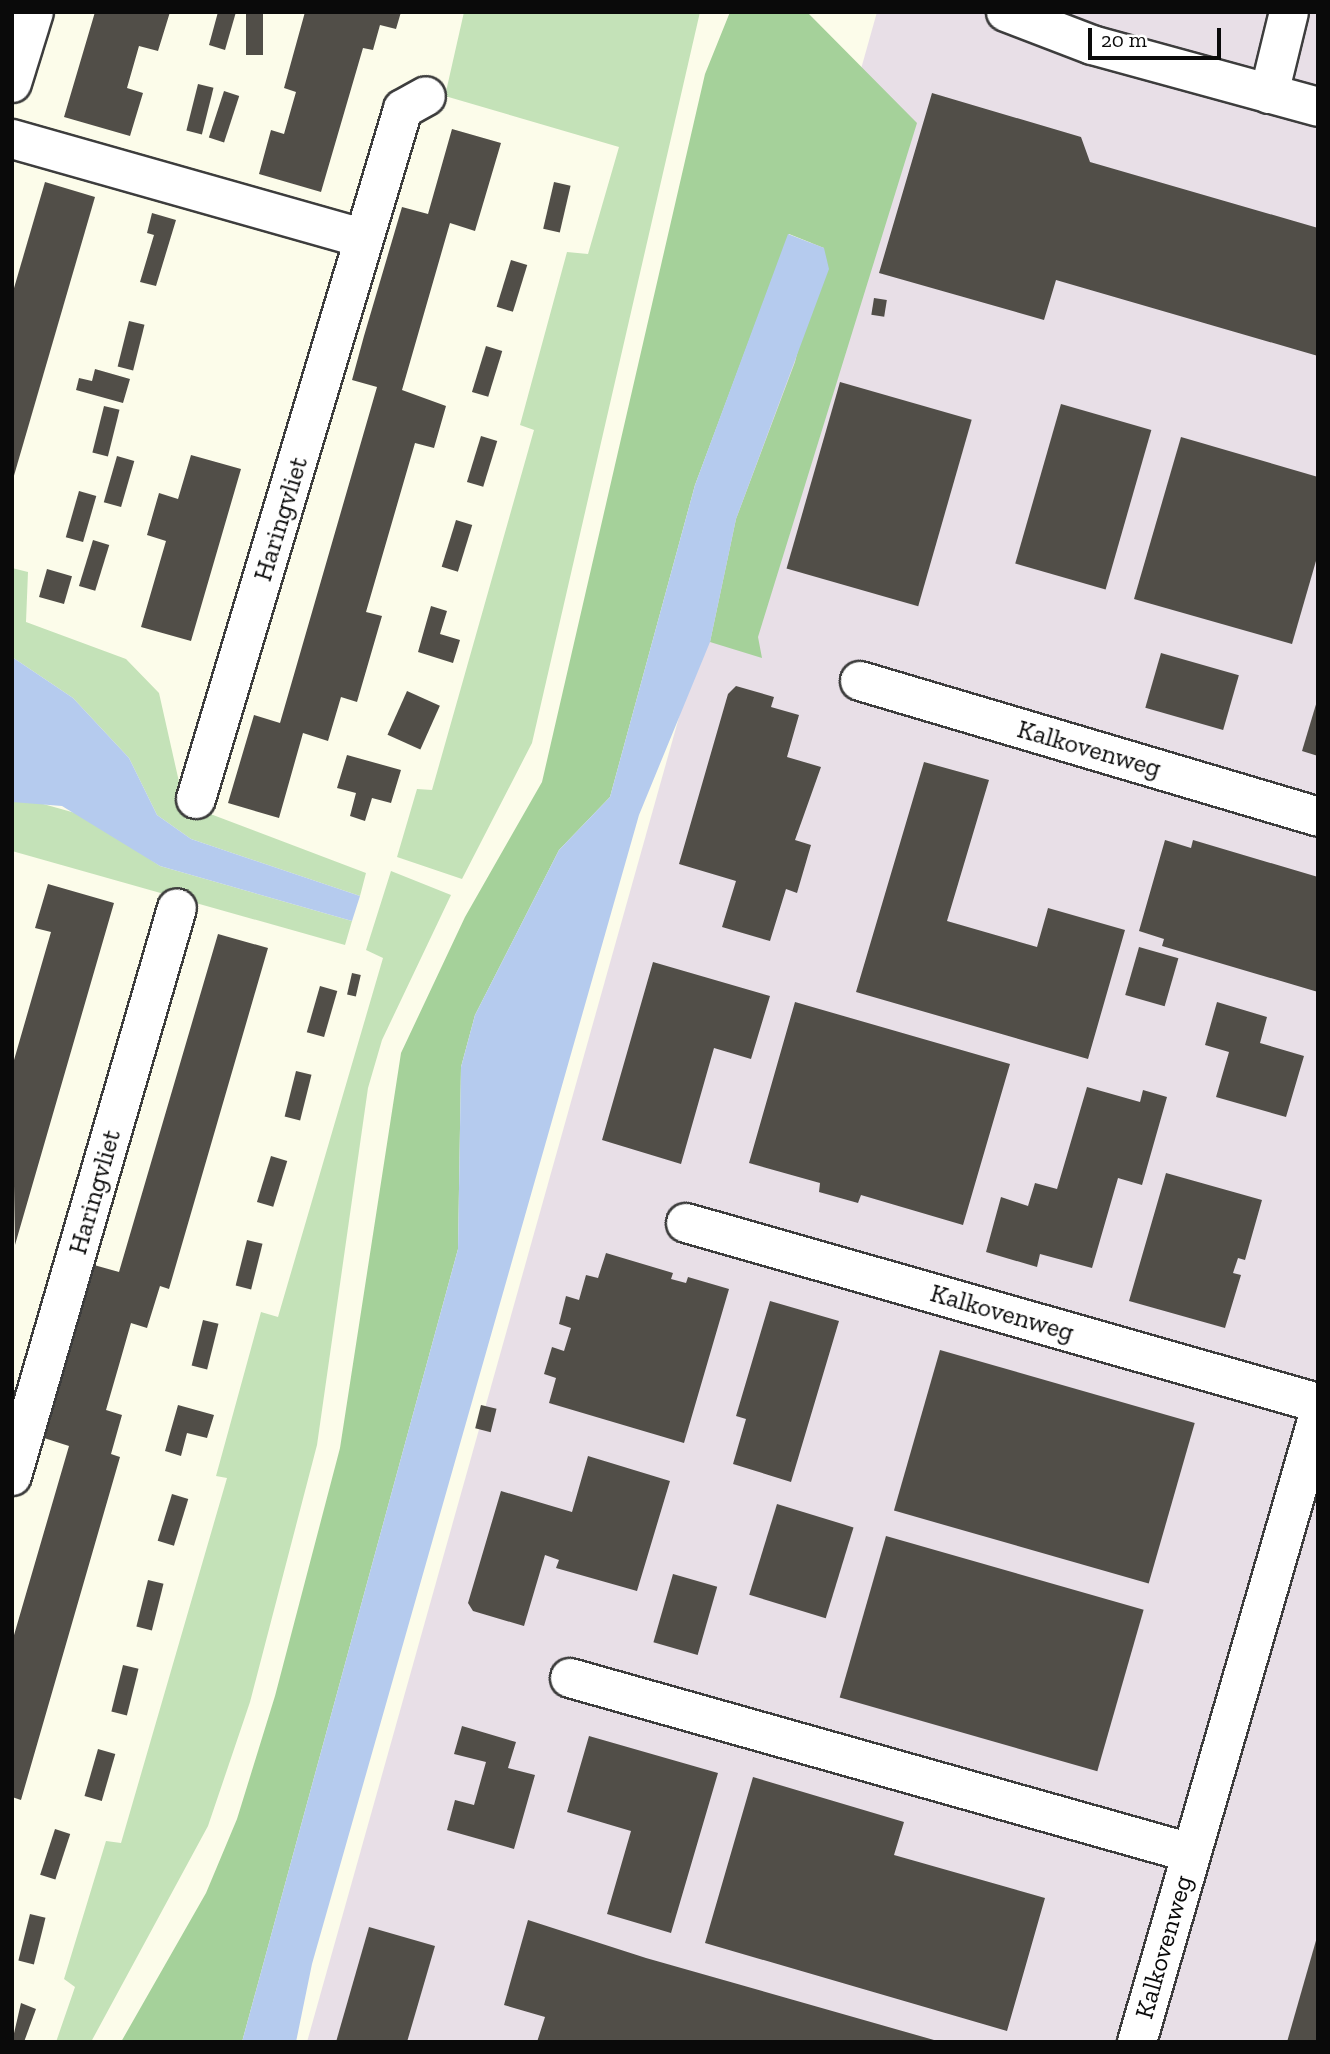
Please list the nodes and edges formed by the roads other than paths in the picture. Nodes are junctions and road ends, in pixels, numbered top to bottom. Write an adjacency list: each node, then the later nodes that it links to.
1 (34, 12): 4 (street)
2 (1006, 12): 5 (street)
3 (1289, 12): 5 (street)
4 (12, 83)
5 (1269, 94): 7 (street)
6 (426, 96): 9 (street, Haringvliet)
7 (1318, 107)
8 (12, 139): 9 (street)
9 (362, 238): 11 (street, Haringvliet)
10 (860, 681): 12 (street, Kalkovenweg)
11 (196, 799)
12 (1318, 817)
13 (177, 908): 17 (street, Haringvliet)
14 (686, 1223): 15 (street, Kalkovenweg)
15 (1318, 1403)
16 (1318, 1417): 18 (street, Kalkovenweg)
17 (12, 1476)
18 (1310, 1476): 20 (street, Kalkovenweg)
19 (569, 1678): 20 (street, Kalkovenweg)
20 (1192, 1853): 21 (street, Kalkovenweg)
21 (1137, 2042)

